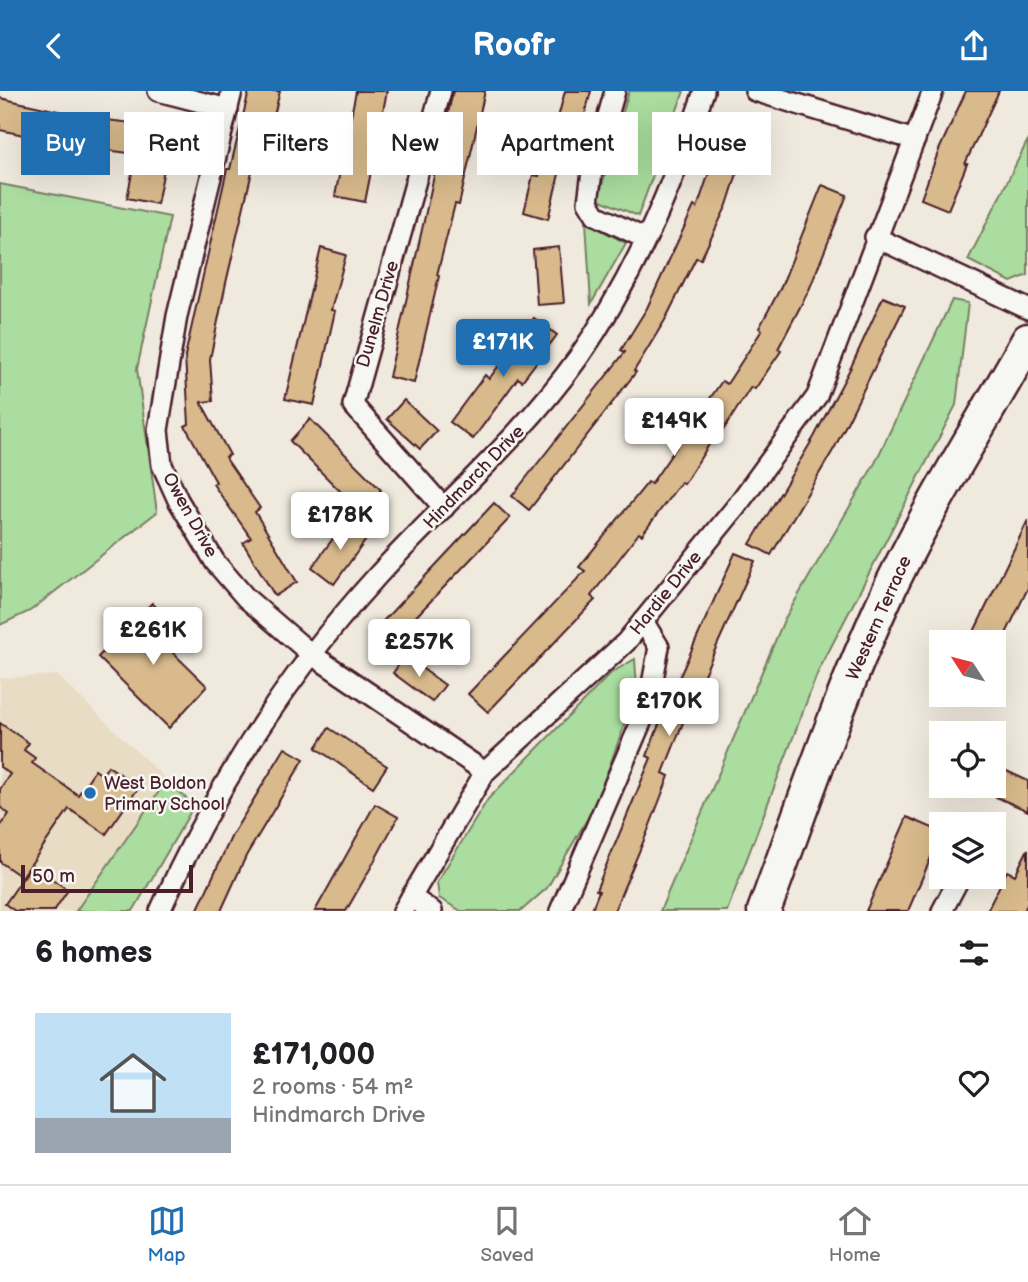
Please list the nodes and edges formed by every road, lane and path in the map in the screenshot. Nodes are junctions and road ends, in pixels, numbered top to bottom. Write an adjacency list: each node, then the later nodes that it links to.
1 (158, 91): 7 (street)
2 (441, 91): 13 (street, Dunelm Drive)
3 (615, 91): 10 (street)
4 (704, 91): 10 (street, Hindmarch Drive)
5 (755, 91): 8 (street)
6 (933, 91): 8 (street, Hardie Drive)
7 (230, 100): 15 (street, Owen Drive)
8 (915, 140): 9 (street, Hardie Drive)
9 (875, 237): 11 (street); 14 (street, Hardie Drive)
10 (646, 239): 13 (street, Hindmarch Drive)
11 (1028, 309)
12 (1028, 340): 22 (main road, Western Terrace)
13 (444, 507): 15 (street, Hindmarch Drive)
14 (643, 621): 16 (street, Hardie Drive); 21 (street)
15 (311, 654): 16 (street, Owen Drive); 19 (street, Hindmarch Drive)
16 (485, 772): 18 (street, Hardie Drive)
17 (954, 889): 23 (street)
18 (407, 904): 20 (street)
19 (160, 911)
20 (432, 911)
21 (560, 911)
22 (764, 911)
23 (942, 911)

